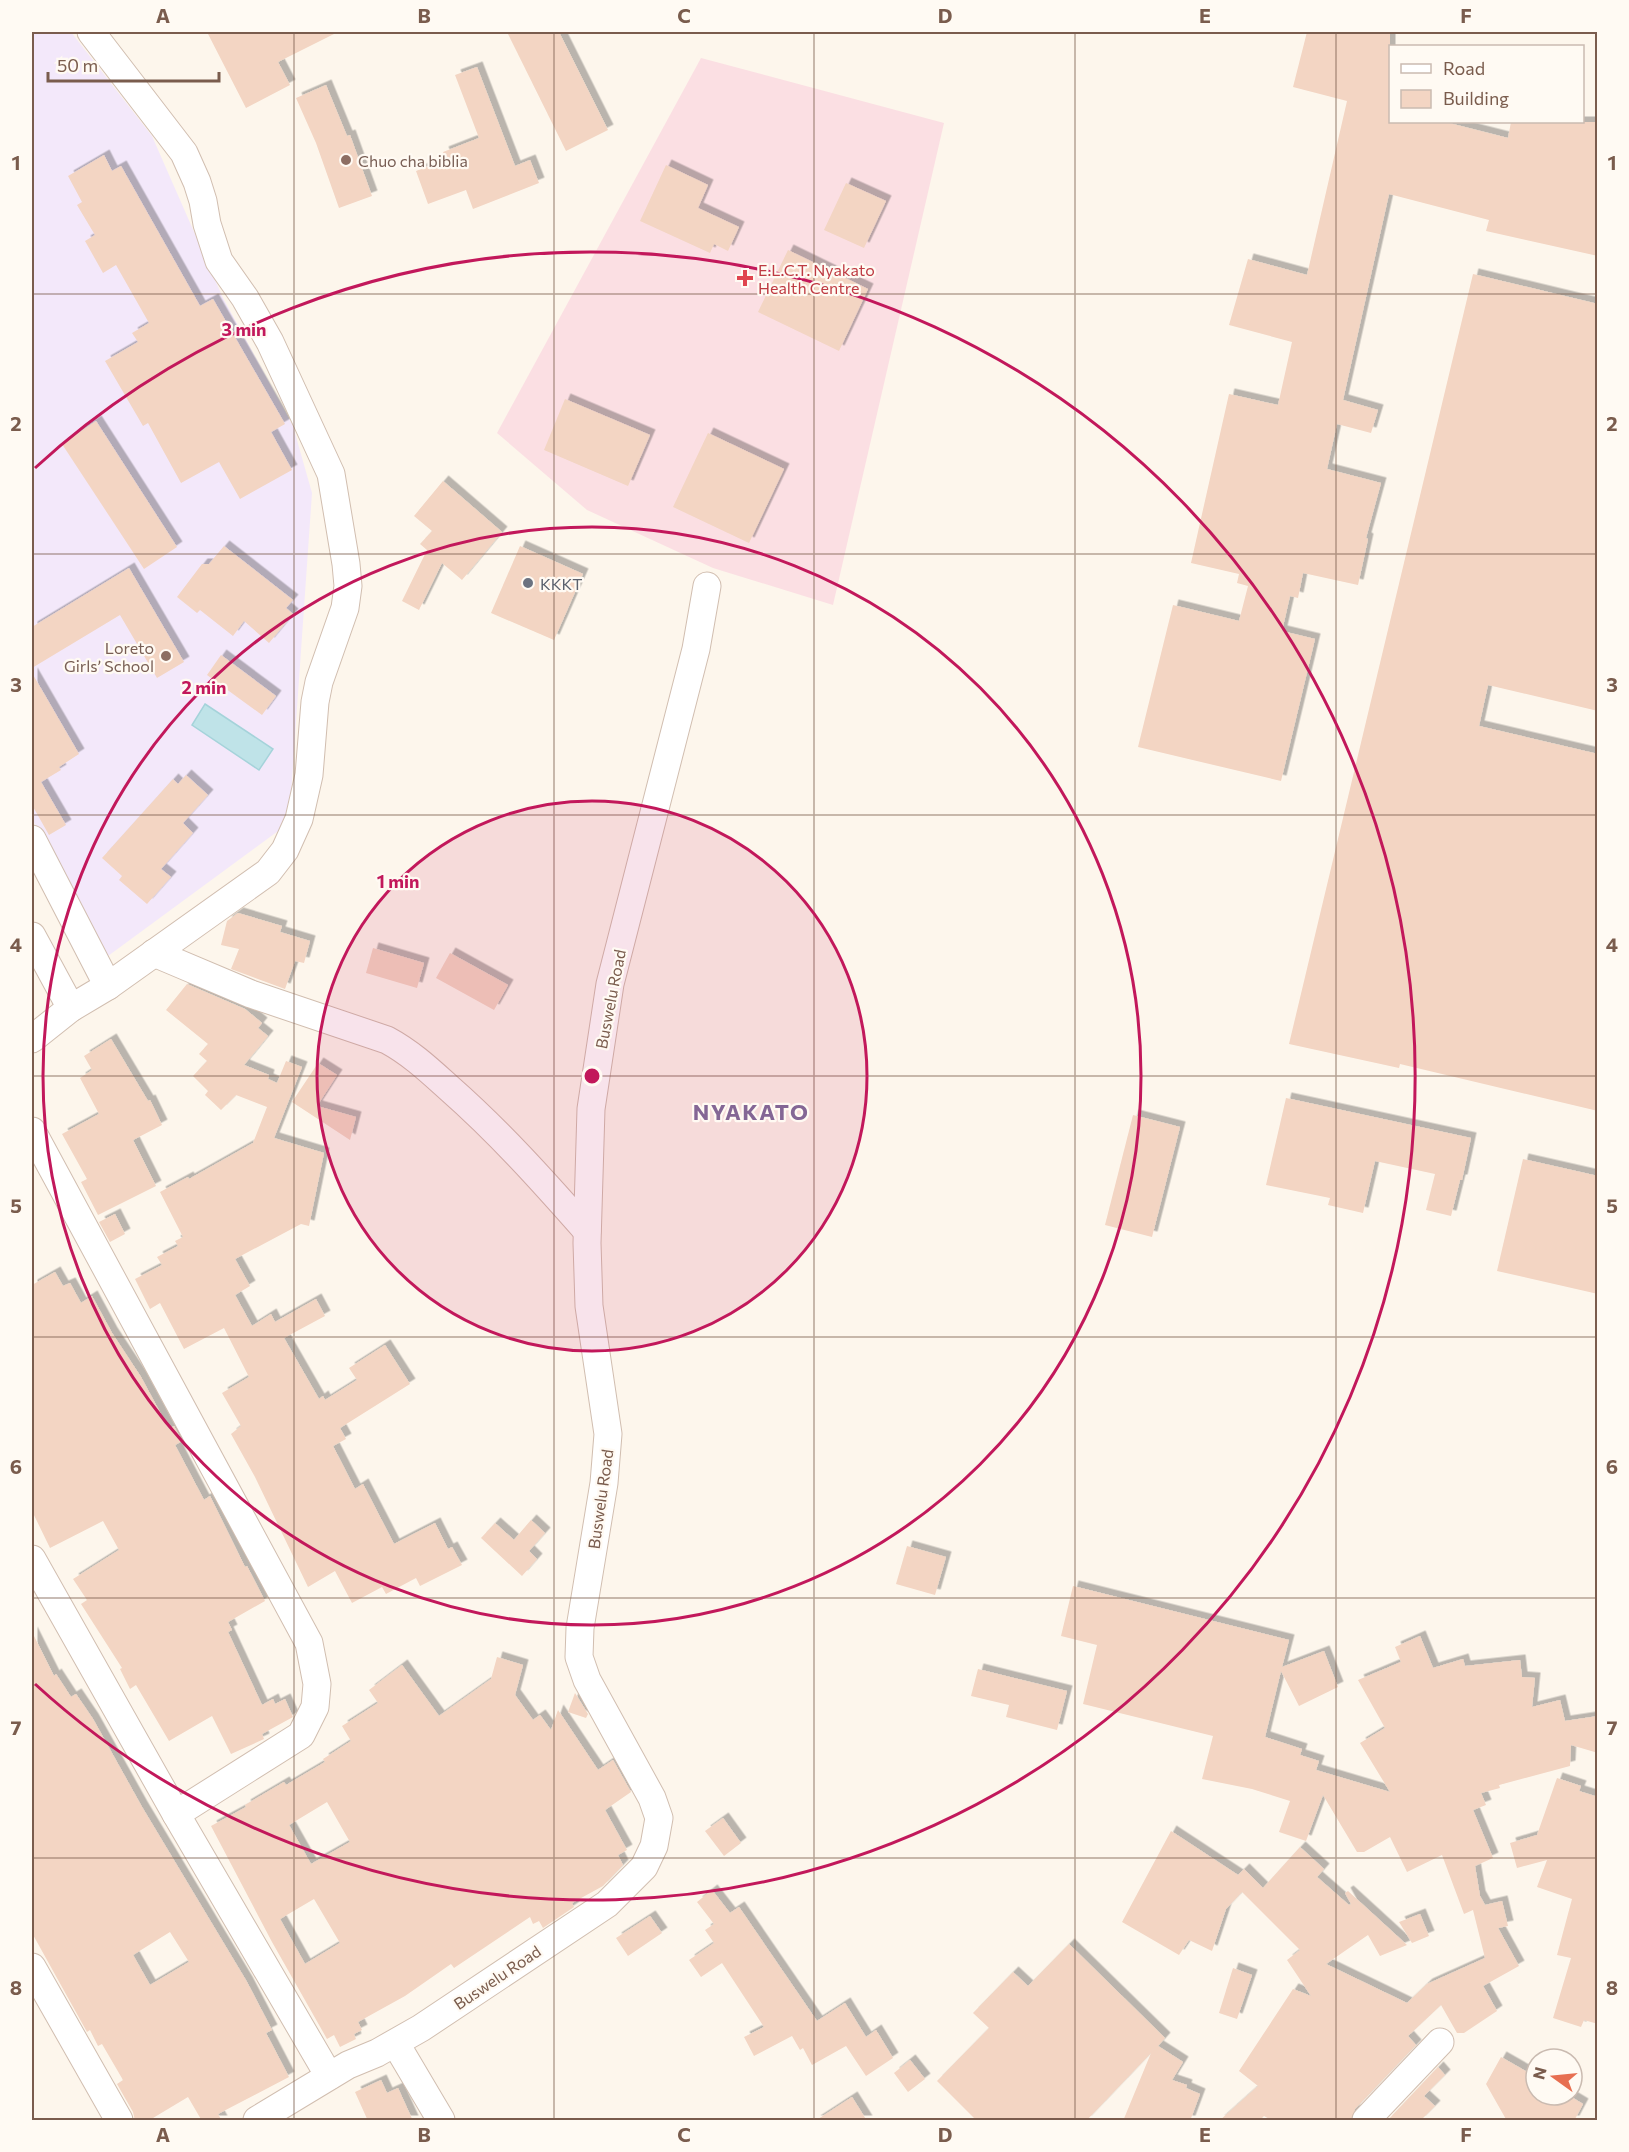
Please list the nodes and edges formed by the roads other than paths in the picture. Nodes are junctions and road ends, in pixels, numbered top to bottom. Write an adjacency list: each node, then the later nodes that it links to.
1 (91, 32): 5 (street)
2 (707, 586): 10 (street, Buswelu Road)
3 (32, 839): 6 (street)
4 (32, 936): 7 (street)
5 (154, 953): 6 (street); 10 (street)
6 (108, 986): 7 (street)
7 (71, 1008): 8 (street)
8 (32, 1039)
9 (32, 1131): 12 (street)
10 (587, 1231): 15 (street, Buswelu Road)
11 (32, 1559): 12 (street)
12 (176, 1814): 16 (street)
13 (32, 1967): 17 (street)
14 (1440, 2042): 20 (street)
15 (396, 2044): 16 (street, Buswelu Road); 19 (street)
16 (329, 2076): 18 (street, Buswelu Road)
17 (118, 2121)
18 (257, 2121)
19 (441, 2121)
20 (1366, 2121)

